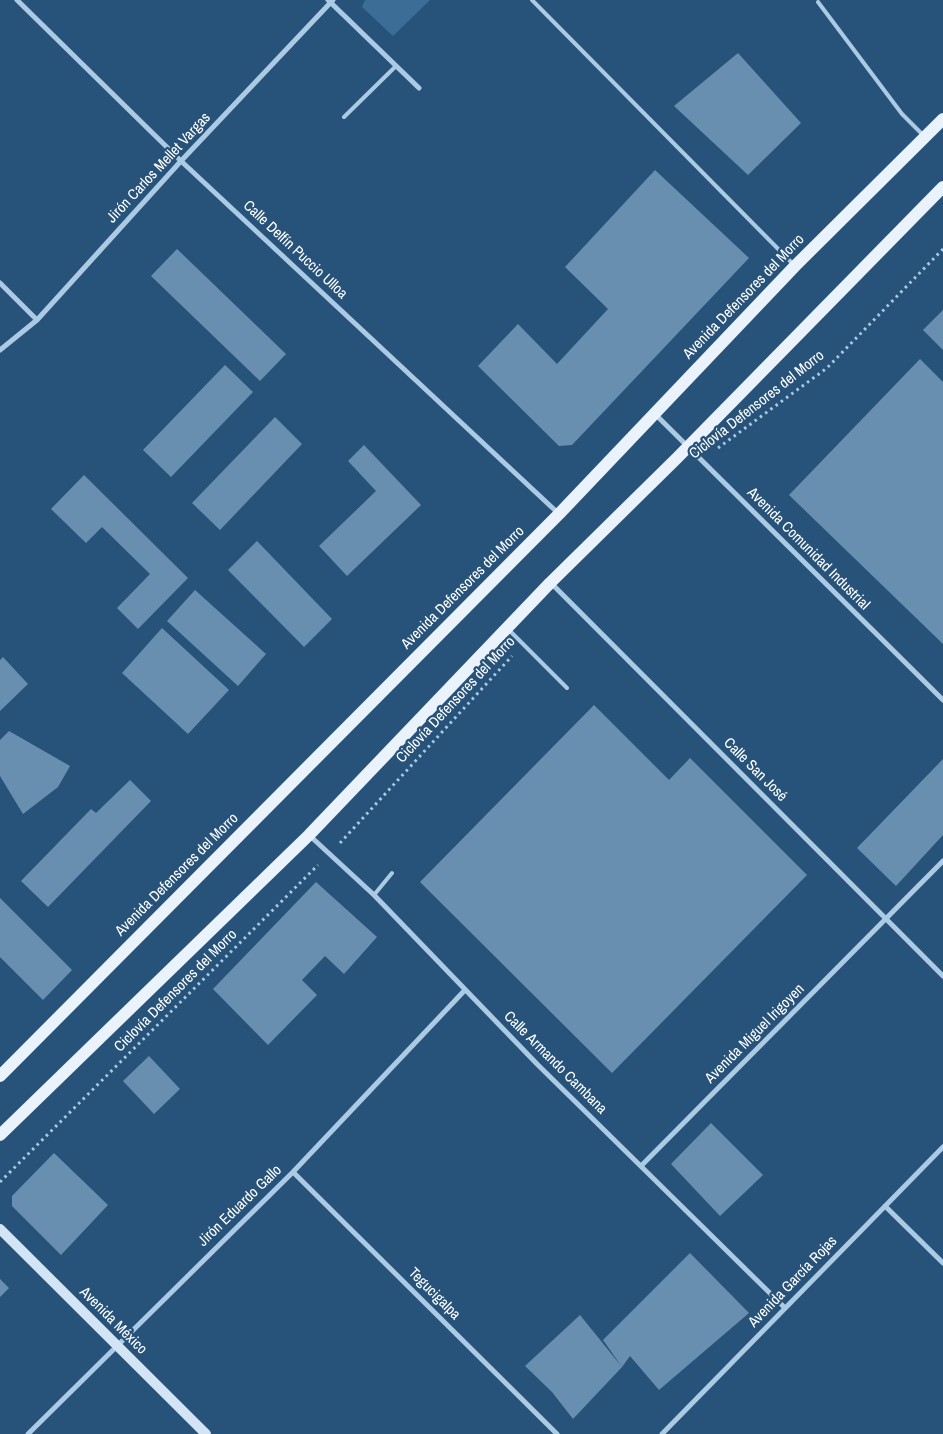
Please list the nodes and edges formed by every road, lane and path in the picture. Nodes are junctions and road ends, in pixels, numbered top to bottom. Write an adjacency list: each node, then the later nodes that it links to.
1 (17, 0): 10 (street, Calle Delfín Puccio Ulloa)
2 (532, 0): 13 (lane)
3 (331, 1): 5 (street); 10 (street, Jirón Carlos Mellet Vargas)
4 (818, 2): 9 (lane)
5 (396, 66): 6 (street); 7 (lane)
6 (419, 88)
7 (344, 117)
8 (943, 119): 9 (main road, Avenida Defensores del Morro)
9 (924, 137): 13 (main road, Avenida Defensores del Morro)
10 (182, 161): 15 (street, Jirón Carlos Mellet Vargas); 20 (street, Calle Delfín Puccio Ulloa)
11 (943, 187): 18 (main road)
12 (943, 249): 19 (path, Ciclovía Defensores del Morro)
13 (795, 266): 17 (main road, Avenida Defensores del Morro)
14 (0, 283): 15 (street)
15 (37, 320): 16 (street, Jirón Carlos Mellet Vargas)
16 (0, 350)
17 (655, 414): 18 (street, Avenida Comunidad Industrial); 20 (main road, Avenida Defensores del Morro)
18 (688, 447): 19 (street, Avenida Comunidad Industrial); 21 (main road)
19 (702, 460): 25 (street, Avenida Comunidad Industrial)
20 (559, 514): 34 (main road, Avenida Defensores del Morro)
21 (550, 582): 22 (main road); 31 (street, Calle San José)
22 (507, 628): 23 (lane); 26 (main road)
23 (523, 644): 24 (lane); 27 (path, Ciclovía Defensores del Morro)
24 (568, 688)
25 (943, 700)
26 (309, 835): 27 (street, Calle Armando Cambana); 35 (main road)
27 (328, 855): 30 (street, Calle Armando Cambana); 39 (path, Ciclovía Defensores del Morro)
28 (943, 861): 31 (street, Avenida Miguel Irigoyen)
29 (392, 873): 30 (lane)
30 (374, 895): 33 (street, Calle Armando Cambana)
31 (886, 919): 32 (street, Calle San José); 37 (street, Avenida Miguel Irigoyen)
32 (943, 976)
33 (465, 990): 37 (street, Calle Armando Cambana); 38 (street, Jirón Eduardo Gallo)
34 (0, 1076)
35 (0, 1135)
36 (943, 1147): 40 (street, Avenida García Rojas)
37 (642, 1166): 43 (street, Calle Armando Cambana)
38 (293, 1172): 44 (street, Jirón Eduardo Gallo); 47 (street, Tegucigalpa)
39 (0, 1182)
40 (885, 1206): 42 (street); 43 (street, Avenida García Rojas)
41 (0, 1229): 44 (street, Avenida México)
42 (943, 1263)
43 (785, 1308): 48 (street, Avenida García Rojas)
44 (116, 1345): 45 (street, Jirón Eduardo Gallo); 46 (street, Avenida México)
45 (28, 1434)
46 (206, 1434)
47 (557, 1434)
48 (662, 1434)

